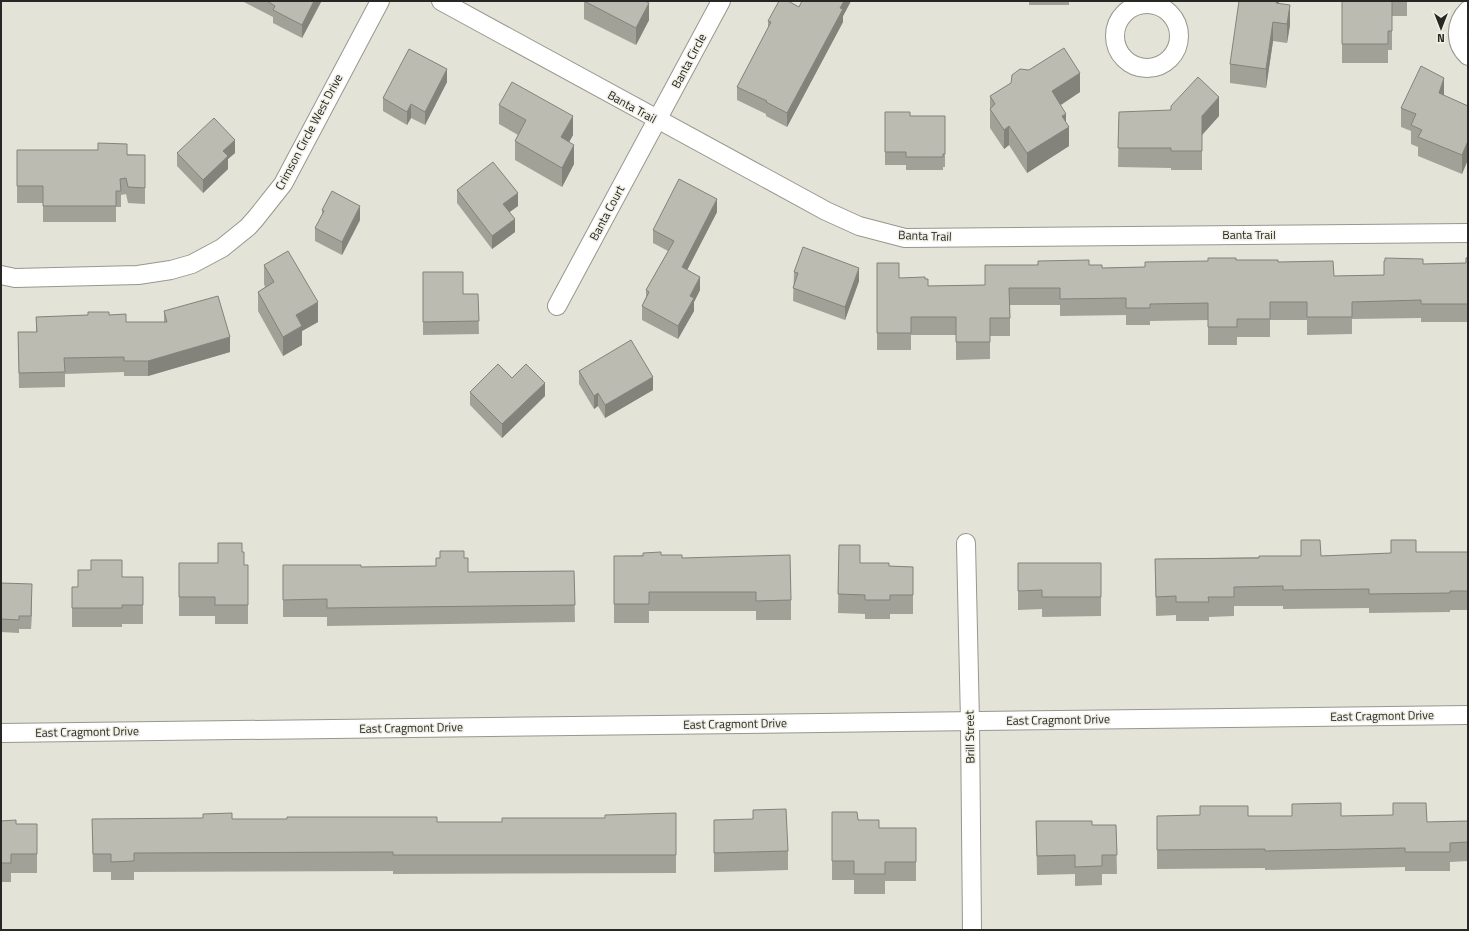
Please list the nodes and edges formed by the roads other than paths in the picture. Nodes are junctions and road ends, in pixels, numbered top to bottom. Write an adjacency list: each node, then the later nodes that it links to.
1 (380, 1): 8 (street, Crimson Circle West Drive)
2 (441, 1): 6 (street, Banta Trail)
3 (721, 1): 6 (street, Banta Circle)
4 (1468, 10): 5 (street)
5 (1468, 56)
6 (657, 120): 7 (street, Banta Trail); 9 (street, Banta Court)
7 (1468, 233)
8 (1, 275)
9 (557, 306)
10 (966, 543): 12 (street, Brill Street)
11 (1468, 715): 12 (street, East Cragmont Drive)
12 (970, 722): 13 (street, East Cragmont Drive); 14 (street, Brill Street)
13 (1, 733)
14 (972, 930)

